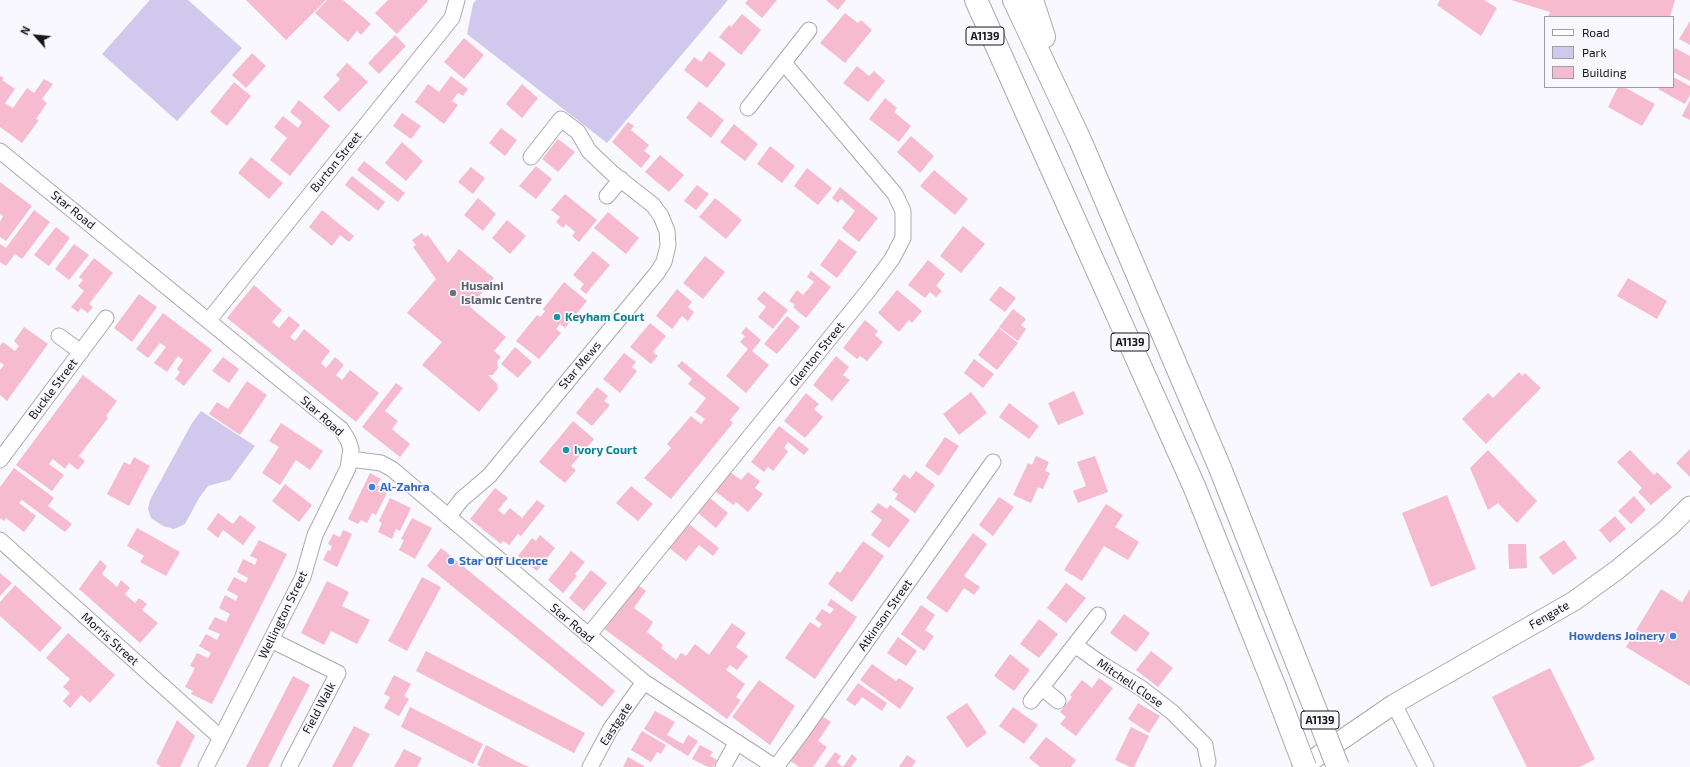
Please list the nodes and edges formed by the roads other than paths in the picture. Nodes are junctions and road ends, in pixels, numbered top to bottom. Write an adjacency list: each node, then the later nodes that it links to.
1 (457, 0): 16 (street, Burton Street)
2 (962, 0): 8 (highway, A1139)
3 (976, 0): 8 (highway, A1139)
4 (1014, 0): 10 (highway, A1139)
5 (1032, 0): 10 (highway, A1139)
6 (809, 30): 7 (street)
7 (784, 63): 9 (street); 26 (street, Glenton Street)
8 (1009, 72): 42 (highway, A1139, bridge)
9 (748, 108)
10 (1080, 140): 43 (highway, A1139, bridge)
11 (0, 151): 16 (street, Star Road)
12 (531, 157): 13 (street, Star Mews)
13 (621, 179): 14 (street); 23 (street, Star Mews)
14 (607, 196)
15 (106, 318): 18 (street, Buckle Street)
16 (209, 320): 19 (street, Star Road)
17 (59, 336): 18 (street)
18 (81, 352): 20 (street, Buckle Street)
19 (350, 459): 23 (street, Star Road); 27 (street, Wellington Street)
20 (0, 460)
21 (993, 462): 41 (street, Atkinson Street)
22 (1690, 506): 33 (street, Fengate)
23 (448, 518): 26 (street, Star Road)
24 (0, 540): 34 (street, Morris Street)
25 (1098, 615): 28 (street)
26 (588, 636): 29 (street, Star Road)
27 (271, 640): 34 (street, Wellington Street); 38 (street, Field Walk)
28 (1075, 645): 30 (street); 36 (street, Mitchell Close)
29 (644, 682): 35 (street, Star Road); 39 (street, Eastgate)
30 (1042, 688): 31 (street); 32 (street)
31 (1031, 701)
32 (1058, 701)
33 (1394, 704): 42 (street, Fengate); 44 (street)
34 (221, 738): 37 (street, Wellington Street)
35 (737, 742): 40 (street); 41 (street, Star Road)
36 (1207, 765)
37 (206, 767)
38 (289, 767)
39 (590, 767)
40 (723, 767)
41 (776, 767)
42 (1304, 767)
43 (1338, 767)
44 (1426, 767)

